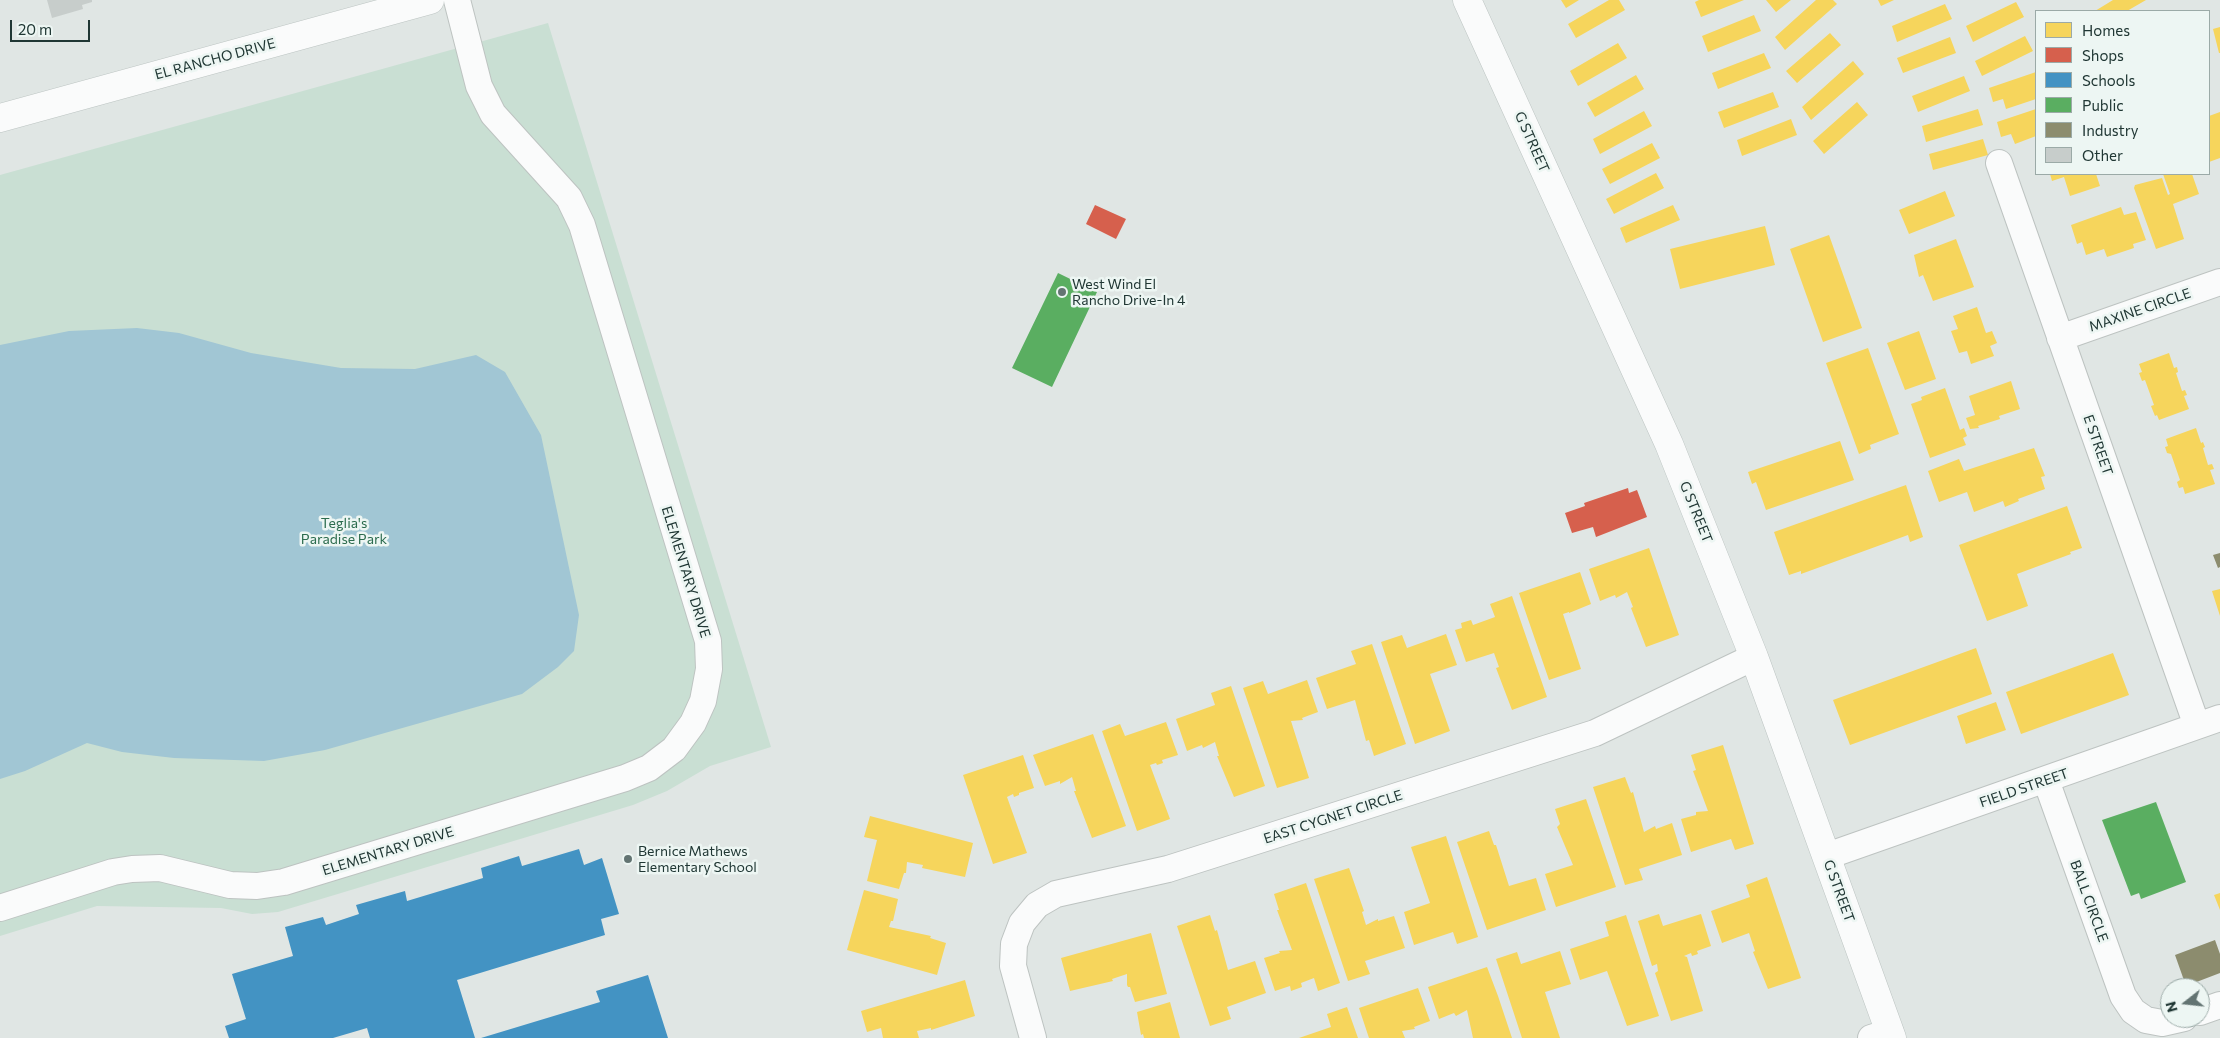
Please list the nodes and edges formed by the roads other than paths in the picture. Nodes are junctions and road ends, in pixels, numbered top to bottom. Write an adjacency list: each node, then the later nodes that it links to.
1 (430, 0): 4 (street, EL RANCHO DRIVE)
2 (457, 0): 12 (street, ELEMENTARY DRIVE)
3 (1467, 0): 8 (street, G STREET)
4 (0, 118)
5 (1999, 163): 7 (street, E STREET)
6 (2220, 282): 7 (street, MAXINE CIRCLE)
7 (2060, 338): 9 (street, E STREET)
8 (1754, 657): 11 (street, G STREET); 15 (street, EAST CYGNET CIRCLE)
9 (2209, 722): 10 (street, FIELD STREET)
10 (2046, 780): 11 (street, FIELD STREET); 13 (street, BALL CIRCLE)
11 (1827, 856): 14 (street, G STREET)
12 (0, 908)
13 (2160, 1022)
14 (1884, 1036)
15 (1033, 1038)

